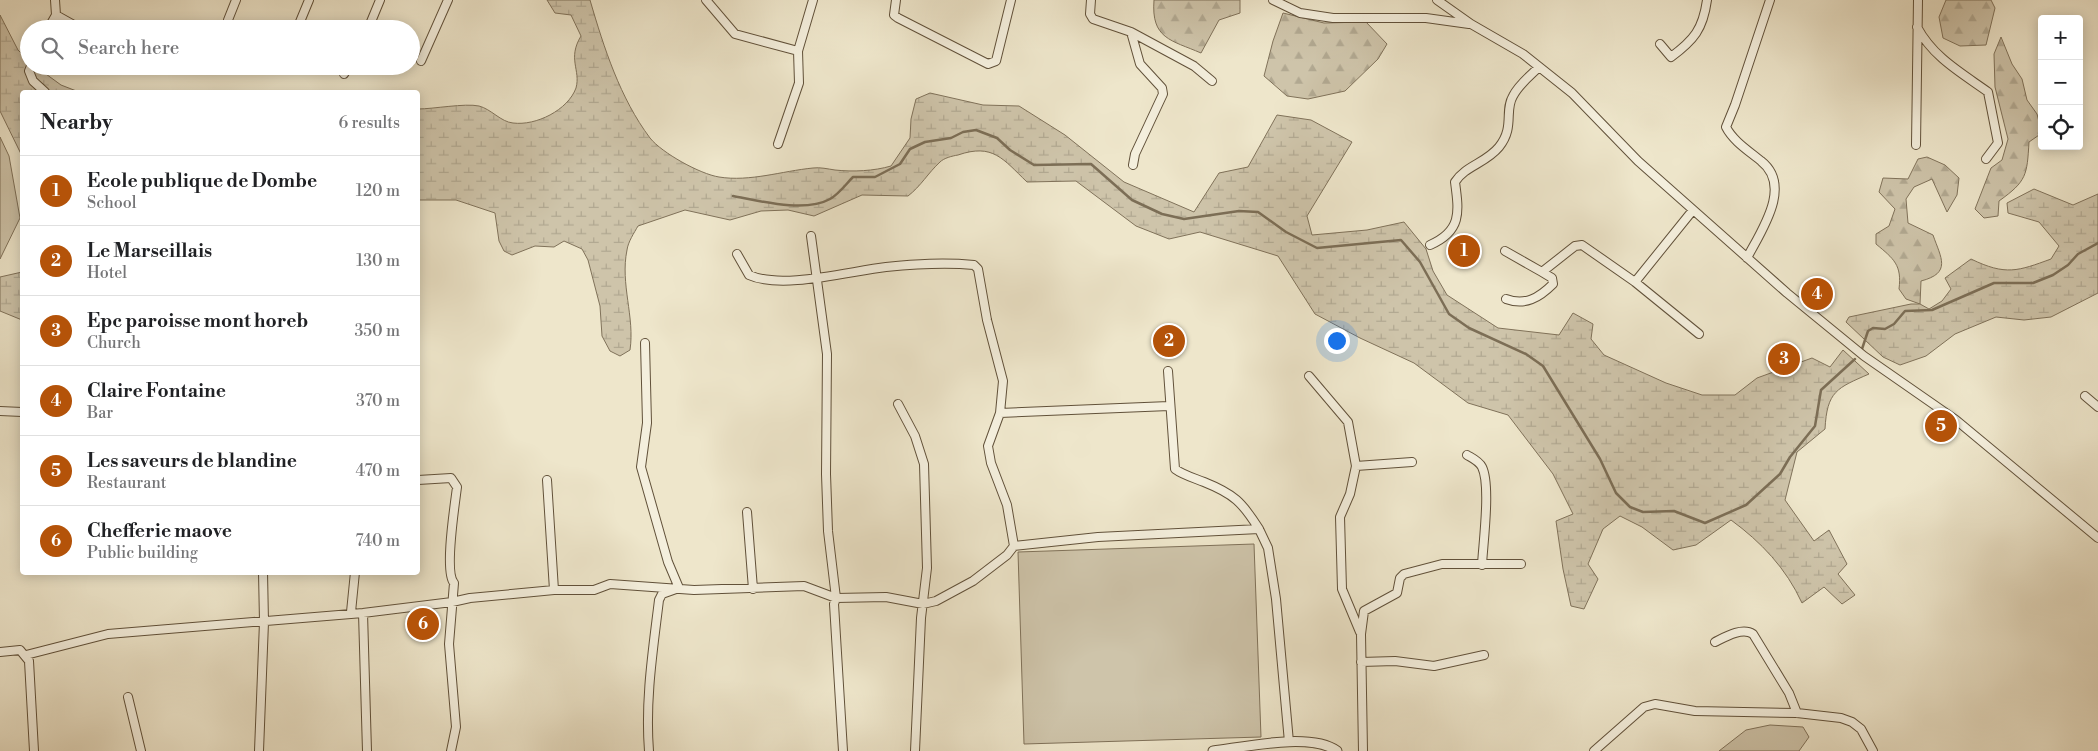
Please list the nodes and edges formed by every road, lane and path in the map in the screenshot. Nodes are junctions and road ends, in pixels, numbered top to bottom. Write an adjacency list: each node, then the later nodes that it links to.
1 (55, 0): 16 (street)
2 (236, 0): 19 (street)
3 (309, 0): 20 (street)
4 (380, 0): 21 (street)
5 (448, 0): 27 (street)
6 (706, 0): 26 (street)
7 (813, 0): 26 (street)
8 (896, 0): 9 (street)
9 (1011, 0)
10 (1091, 0): 24 (street)
11 (1273, 0): 22 (street)
12 (1437, 0): 22 (street)
13 (1707, 0): 25 (street)
14 (1770, 0): 41 (street)
15 (1918, 0): 23 (street)
16 (56, 15): 17 (street); 18 (street)
17 (53, 20)
18 (65, 20)
19 (228, 20)
20 (301, 20)
21 (372, 20)
22 (1471, 24): 28 (street)
23 (1917, 27): 33 (street); 34 (street)
24 (1132, 32): 30 (street); 35 (street)
25 (1660, 44)
26 (798, 51): 32 (street)
27 (421, 62)
28 (1539, 67): 36 (street); 38 (street)
29 (31, 75): 31 (street)
30 (1212, 81)
31 (43, 90)
32 (778, 144)
33 (1916, 145)
34 (1986, 159)
35 (1133, 165)
36 (1693, 210): 41 (street); 44 (street)
37 (811, 236): 43 (street)
38 (1430, 245)
39 (1505, 251): 42 (street)
40 (737, 254): 43 (street)
41 (1746, 258): 64 (street)
42 (1542, 272): 44 (street); 45 (street)
43 (816, 278): 56 (street); 73 (street)
44 (1635, 282): 46 (street)
45 (1506, 299)
46 (1699, 334)
47 (644, 343): 70 (street)
48 (1168, 371): 52 (street)
49 (1308, 376): 59 (street)
50 (2085, 396): 53 (street)
51 (898, 404): 75 (street)
52 (1169, 406): 56 (street); 63 (street)
53 (2098, 407)
54 (0, 411): 55 (street)
55 (20, 412)
56 (1000, 413): 65 (street)
57 (1467, 455): 67 (street)
58 (1412, 462): 59 (street)
59 (1356, 466): 79 (street)
60 (420, 480): 74 (street)
61 (547, 480): 72 (street)
62 (747, 512): 71 (street)
63 (1259, 530): 65 (street); 87 (street)
64 (2098, 538)
65 (1014, 546): 75 (street)
66 (1521, 564): 67 (street)
67 (1482, 565): 79 (street)
68 (263, 575): 78 (street)
69 (355, 575): 76 (street)
70 (678, 588): 71 (street); 72 (street); 93 (street)
71 (753, 589): 73 (street)
72 (554, 590): 74 (street)
73 (836, 598): 75 (street); 94 (street)
74 (452, 602): 77 (street); 92 (street)
75 (923, 604): 95 (street)
76 (352, 612): 77 (street); 78 (street)
77 (363, 613): 91 (street)
78 (264, 622): 82 (street); 90 (street)
79 (1361, 634): 84 (street)
80 (1715, 642): 86 (street)
81 (0, 652): 82 (street)
82 (26, 655): 88 (street)
83 (1484, 656): 84 (street)
84 (1361, 662): 98 (street)
85 (128, 697): 89 (street)
86 (1797, 713): 99 (street); 100 (street)
87 (1289, 742): 96 (street); 97 (street)
88 (34, 751)
89 (141, 751)
90 (260, 751)
91 (367, 751)
92 (451, 751)
93 (649, 751)
94 (843, 751)
95 (915, 751)
96 (1213, 751)
97 (1337, 751)
98 (1363, 751)
99 (1594, 751)
100 (1874, 751)

